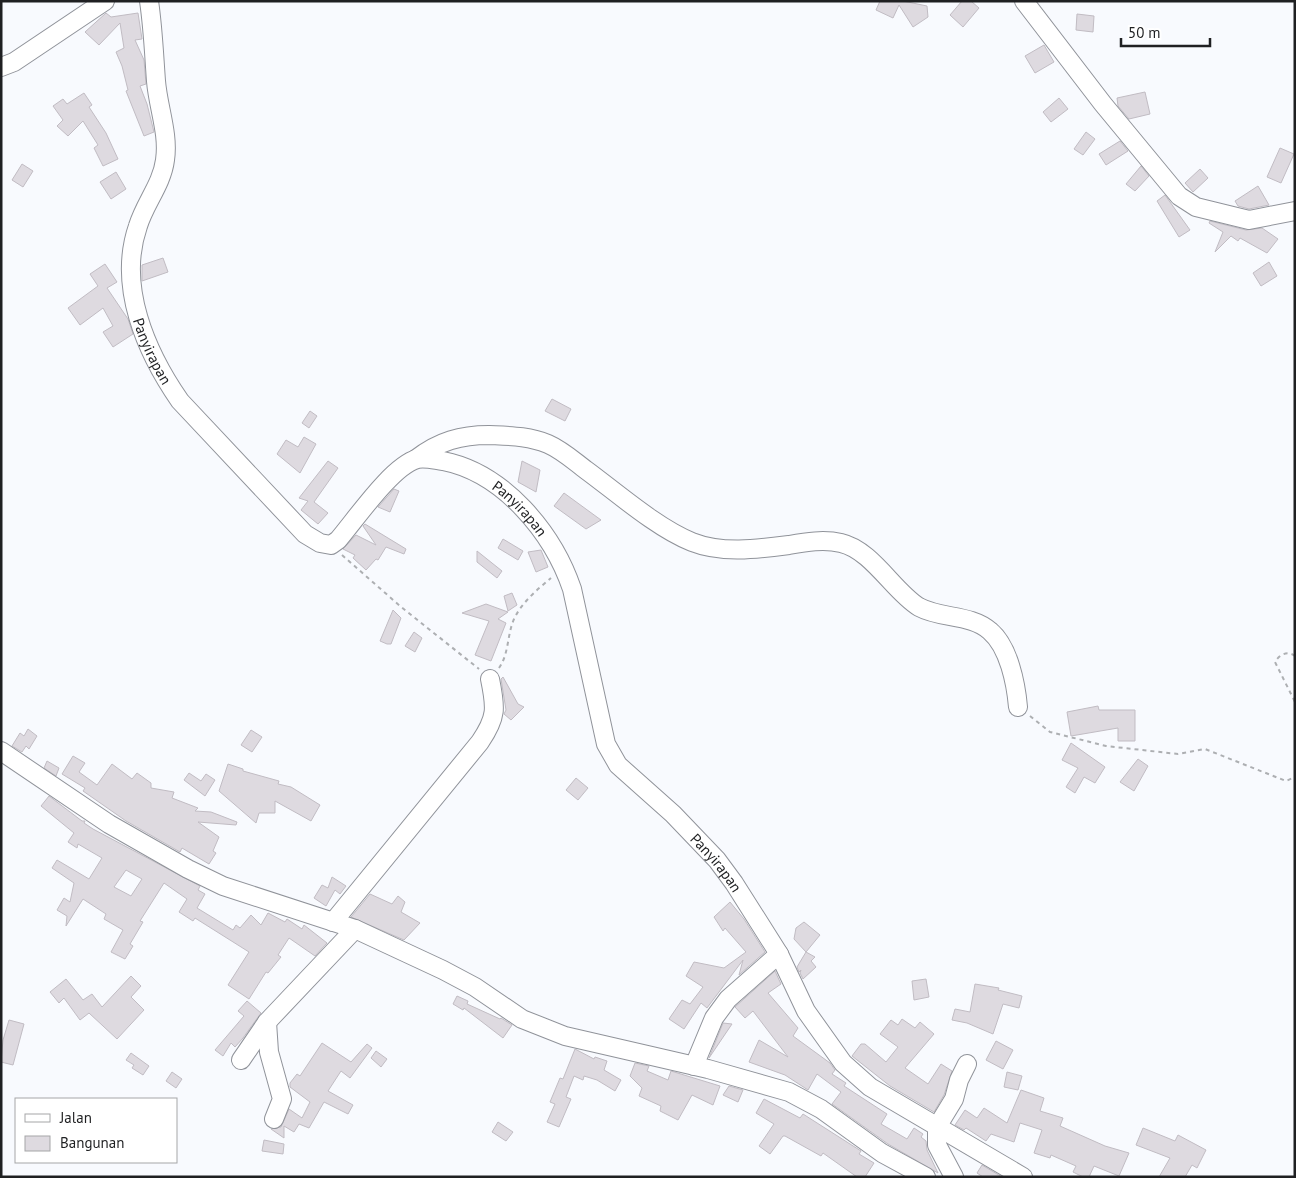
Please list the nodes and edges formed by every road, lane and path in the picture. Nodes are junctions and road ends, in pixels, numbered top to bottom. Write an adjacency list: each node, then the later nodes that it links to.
1 (105, 1): 4 (street)
2 (150, 1): 7 (street, Panyirapan)
3 (1024, 1): 5 (street)
4 (1, 67)
5 (1295, 211)
6 (416, 459): 7 (street); 8 (street, Panyirapan); 12 (street)
7 (331, 545): 10 (path)
8 (564, 566): 10 (path); 17 (street, Panyirapan)
9 (1295, 656): 11 (path)
10 (490, 679): 15 (street)
11 (1295, 702)
12 (1018, 707): 14 (path)
13 (1, 751): 15 (street)
14 (1295, 777)
15 (333, 922): 16 (street)
16 (355, 929): 18 (street); 21 (street)
17 (779, 954): 21 (street); 23 (street, Panyirapan)
18 (267, 1022): 19 (street); 22 (street)
19 (241, 1060)
20 (967, 1064): 23 (street)
21 (694, 1066): 24 (street)
22 (274, 1119)
23 (937, 1126): 25 (street); 26 (street, Panyirapan)
24 (926, 1177)
25 (954, 1177)
26 (1023, 1177)

